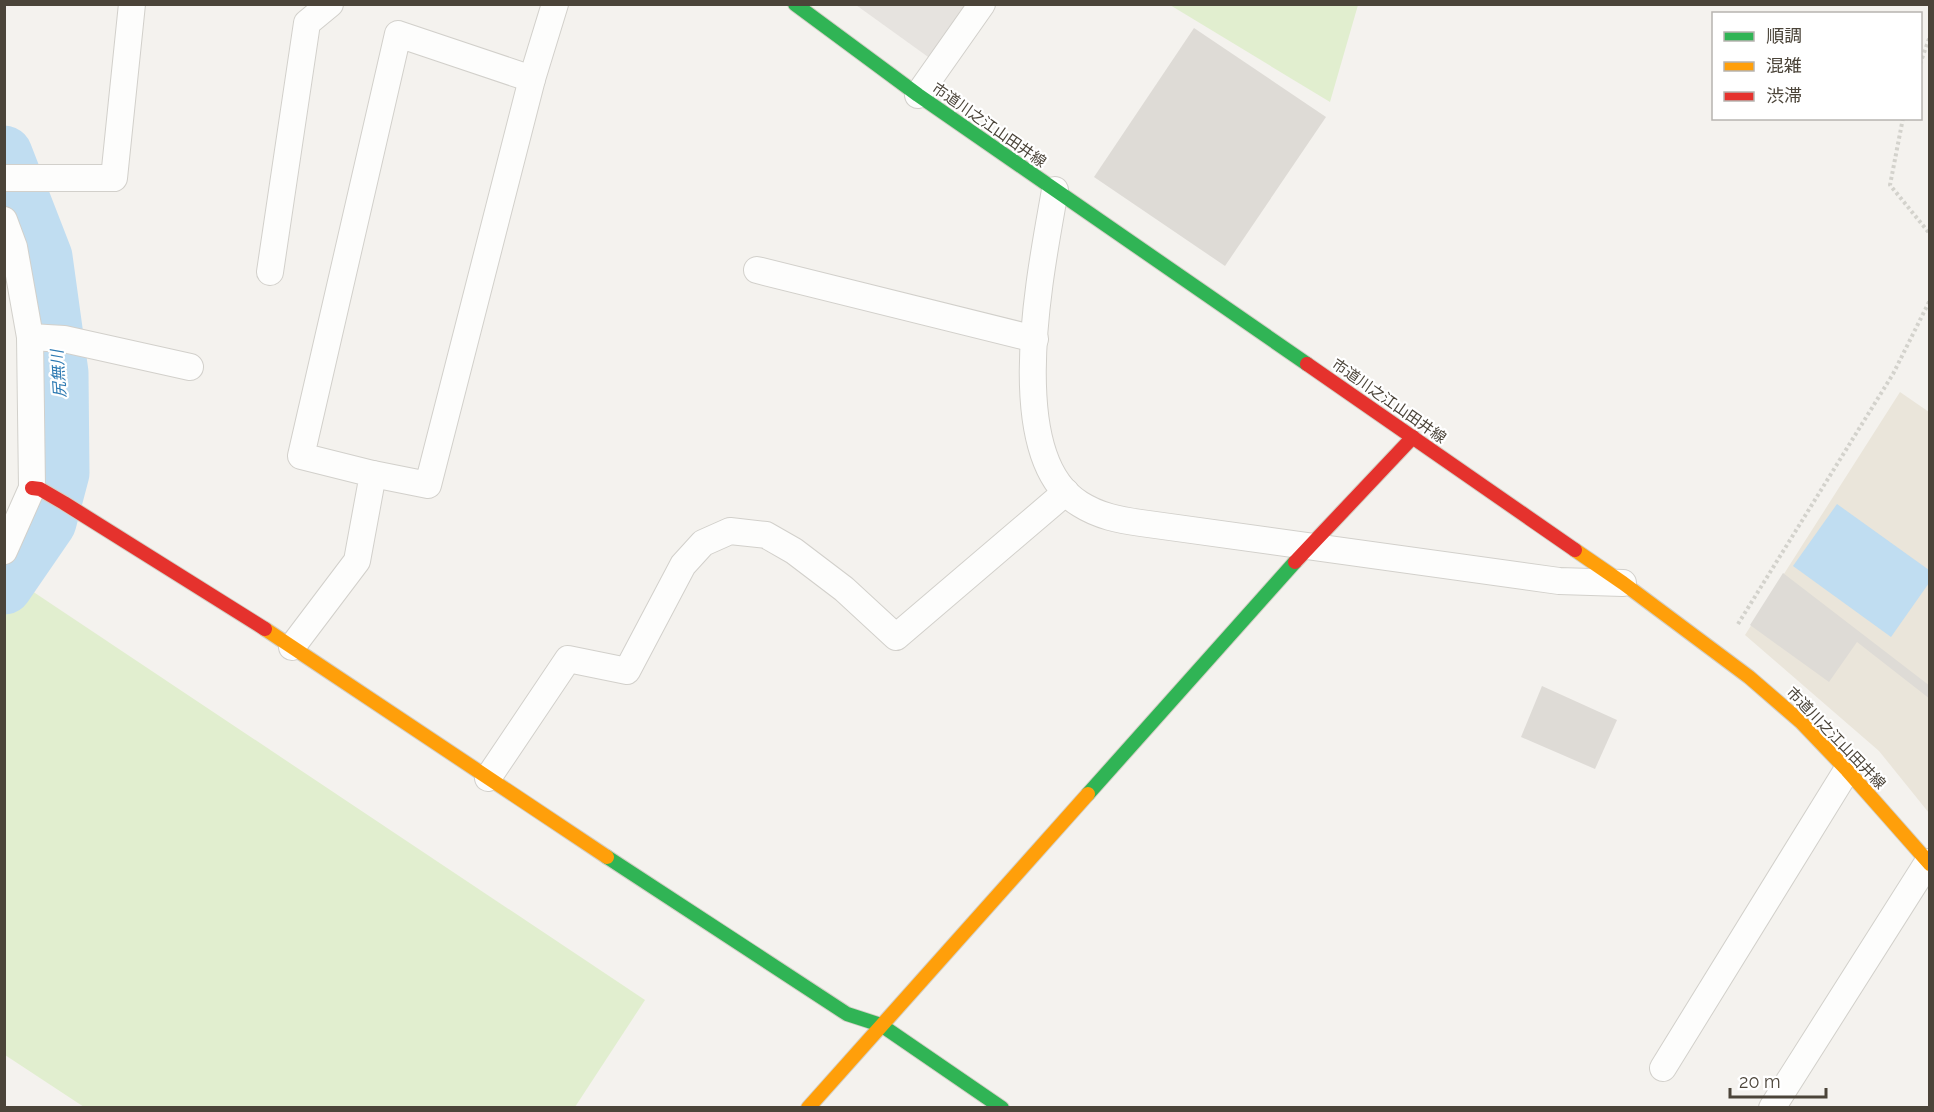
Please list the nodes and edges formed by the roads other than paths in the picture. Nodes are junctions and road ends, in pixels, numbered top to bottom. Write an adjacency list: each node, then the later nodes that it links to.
1 (132, 4): 8 (street)
2 (330, 4): 12 (street)
3 (555, 4): 6 (street)
4 (795, 4): 7 (street, 市道川之江山田井線)
5 (982, 4): 7 (street)
6 (532, 79): 17 (street); 17 (street)
7 (918, 95): 9 (street, 市道川之江山田井線)
8 (14, 178)
9 (1055, 190): 14 (street); 16 (street, 市道川之江山田井線)
10 (4, 220): 13 (street)
11 (757, 270): 14 (street)
12 (270, 272)
13 (32, 337): 15 (street); 18 (street)
14 (1035, 339): 19 (street)
15 (190, 367)
16 (1413, 437): 20 (street); 22 (street, 市道川之江山田井線)
17 (373, 474): 23 (street)
18 (36, 489): 21 (street); 23 (street)
19 (1066, 492): 20 (street); 25 (street)
20 (1309, 546): 22 (street); 27 (street)
21 (4, 551)
22 (1623, 583): 24 (street, 市道川之江山田井線)
23 (292, 647): 25 (street)
24 (1847, 770): 26 (street, 市道川之江山田井線); 28 (street)
25 (488, 778): 27 (street)
26 (1929, 863): 31 (street)
27 (881, 1025): 29 (street); 30 (street)
28 (1663, 1068)
29 (808, 1107)
30 (1002, 1107)
31 (1772, 1107)

